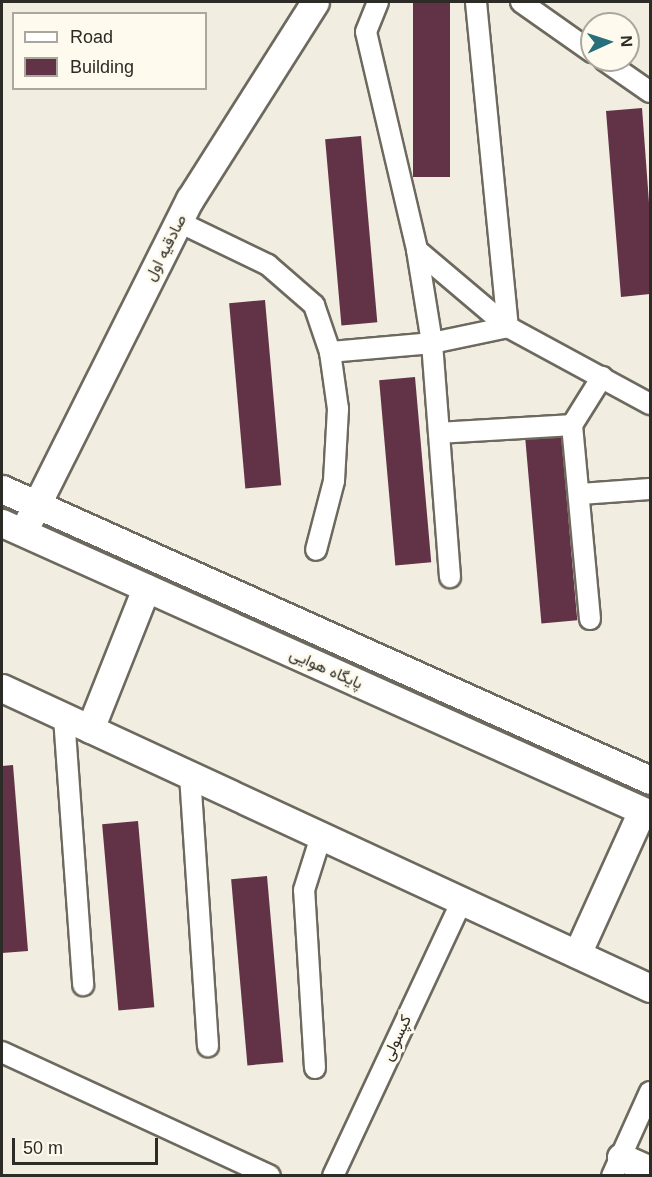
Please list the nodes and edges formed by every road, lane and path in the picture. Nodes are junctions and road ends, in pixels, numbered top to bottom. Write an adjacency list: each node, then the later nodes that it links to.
1 (315, 2): 8 (main road, صادقیه اول)
2 (378, 2): 9 (street)
3 (476, 2): 10 (street)
4 (521, 2): 5 (street)
5 (580, 44)
6 (622, 72): 7 (street)
7 (651, 92)
8 (179, 222): 12 (street); 20 (main road, صادقیه اول)
9 (417, 250): 10 (street); 11 (street)
10 (508, 327): 11 (street); 13 (street)
11 (432, 343): 12 (street); 16 (street)
12 (330, 352): 22 (street)
13 (602, 377): 14 (street); 15 (street)
14 (651, 404)
15 (572, 425): 16 (street); 19 (street)
16 (439, 433): 23 (street)
17 (2, 489): 20 (main road, پایگاه هوایی)
18 (651, 489): 19 (street)
19 (580, 494): 25 (street)
20 (36, 506): 21 (main road, صادقیه اول); 30 (main road, پایگاه هوایی)
21 (12, 528): 24 (main road, پایگاه هوایی)
22 (316, 550)
23 (450, 577)
24 (146, 588): 28 (main road); 31 (main road, پایگاه هوایی)
25 (590, 619)
26 (2, 688): 27 (main road)
27 (63, 717): 28 (main road); 35 (street)
28 (90, 729): 29 (main road)
29 (190, 775): 32 (main road); 37 (street)
30 (651, 780)
31 (646, 812): 34 (main road)
32 (321, 836): 33 (main road); 39 (street)
33 (462, 901): 34 (main road); 44 (street, کپسولی)
34 (577, 954): 36 (main road)
35 (83, 985)
36 (651, 988)
37 (208, 1046)
38 (2, 1052): 43 (street)
39 (315, 1068)
40 (651, 1092): 41 (street)
41 (616, 1166): 42 (main road)
42 (651, 1170)
43 (270, 1176)
44 (333, 1176)

